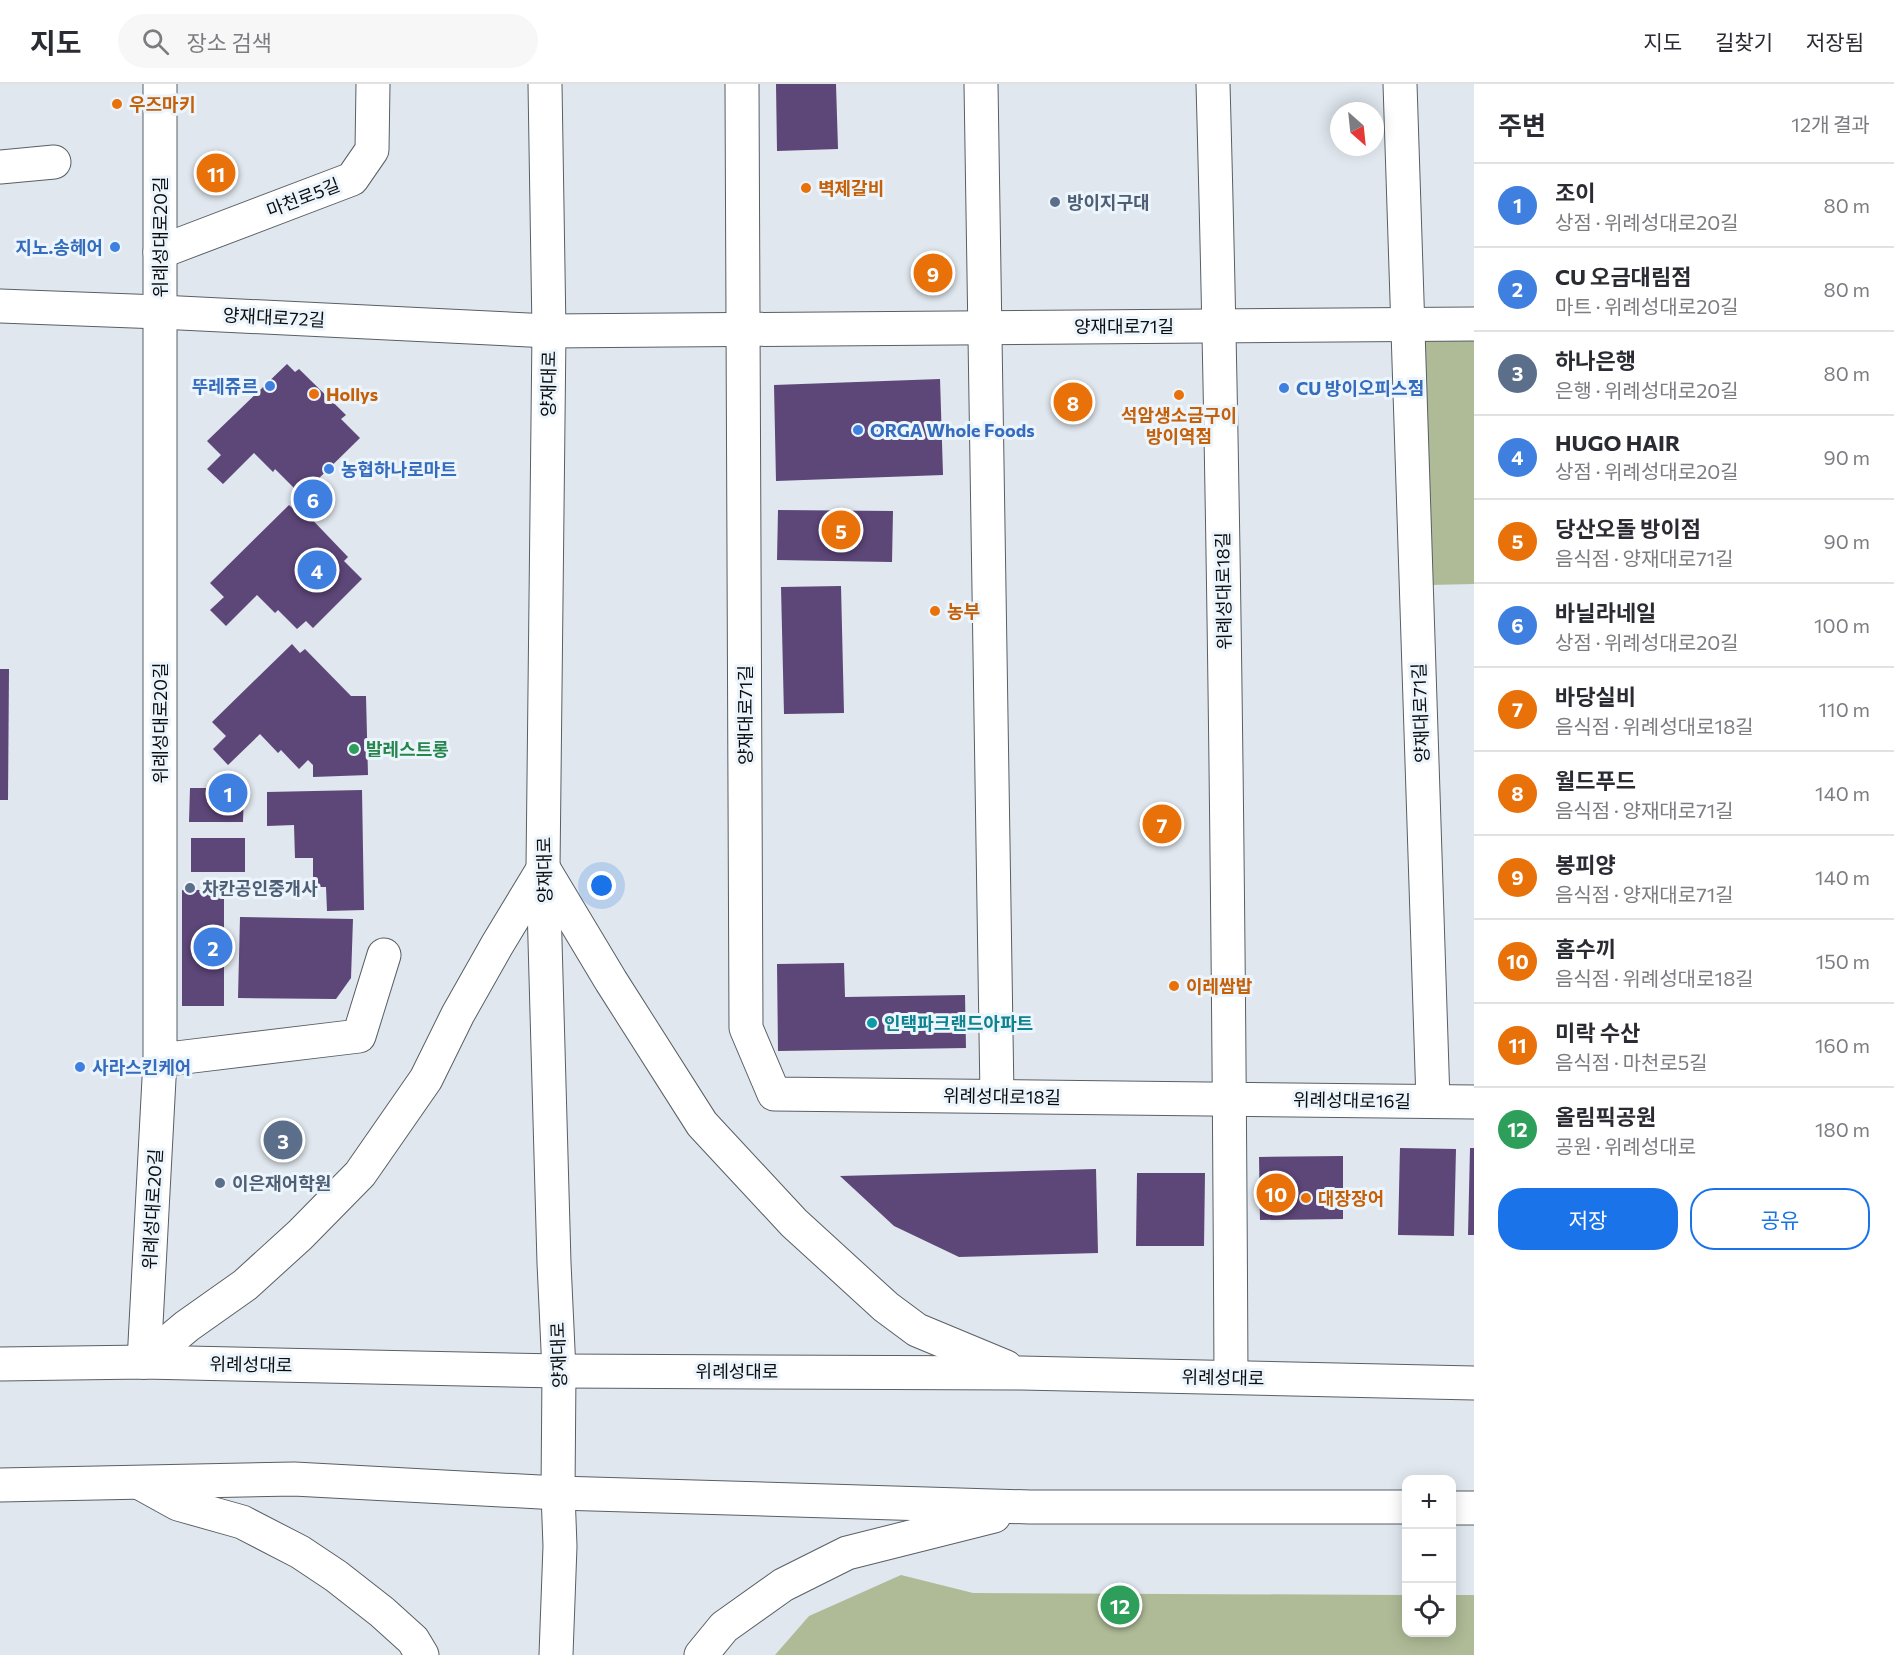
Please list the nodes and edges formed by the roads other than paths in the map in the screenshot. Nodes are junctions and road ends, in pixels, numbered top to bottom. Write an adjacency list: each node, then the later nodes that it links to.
1 (160, 84): 10 (street, 위례성대로20길)
2 (373, 84): 10 (street, 마천로5길)
3 (544, 84): 18 (street, 양재대로)
4 (742, 84): 17 (street, 양재대로71길)
5 (981, 84): 16 (street)
6 (1213, 84): 15 (street, 위례성대로18길)
7 (1400, 84): 13 (street, 양재대로71길)
8 (54, 162): 9 (street)
9 (0, 167)
10 (160, 252): 12 (street, 위례성대로20길)
11 (0, 306): 12 (street, 양재대로72길)
12 (160, 312): 18 (street, 양재대로72길); 21 (street, 위례성대로20길)
13 (1407, 324): 14 (street, 양재대로71길); 15 (street, 양재대로71길); 25 (street, 양재대로71길)
14 (1474, 324)
15 (1219, 326): 16 (street, 양재대로71길); 24 (street, 위례성대로18길)
16 (985, 327): 17 (street, 양재대로71길); 23 (street)
17 (744, 329): 18 (street, 양재대로71길); 22 (street, 양재대로71길)
18 (549, 331): 19 (street, 양재대로)
19 (543, 869): 27 (street); 29 (street, 양재대로); 30 (street)
20 (384, 955): 21 (street)
21 (160, 1060): 27 (street, 위례성대로20길)
22 (774, 1094): 23 (street, 위례성대로18길)
23 (997, 1096): 24 (street, 위례성대로18길)
24 (1231, 1099): 25 (street, 위례성대로16길); 31 (street, 위례성대로18길)
25 (1433, 1101): 26 (street, 위례성대로16길)
26 (1474, 1102)
27 (144, 1362): 28 (street, 위례성대로); 29 (street, 위례성대로)
28 (0, 1364)
29 (560, 1371): 30 (street, 위례성대로); 35 (street, 양재대로)
30 (1021, 1373): 31 (street, 위례성대로)
31 (1232, 1377): 32 (street, 위례성대로)
32 (1474, 1383)
33 (139, 1482): 34 (street); 35 (street); 40 (street)
34 (0, 1485)
35 (558, 1493): 36 (street); 41 (street, 양재대로)
36 (1030, 1506): 37 (street); 42 (street)
37 (1402, 1508)
38 (1456, 1508): 39 (street)
39 (1474, 1508)
40 (422, 1655)
41 (556, 1655)
42 (701, 1655)

